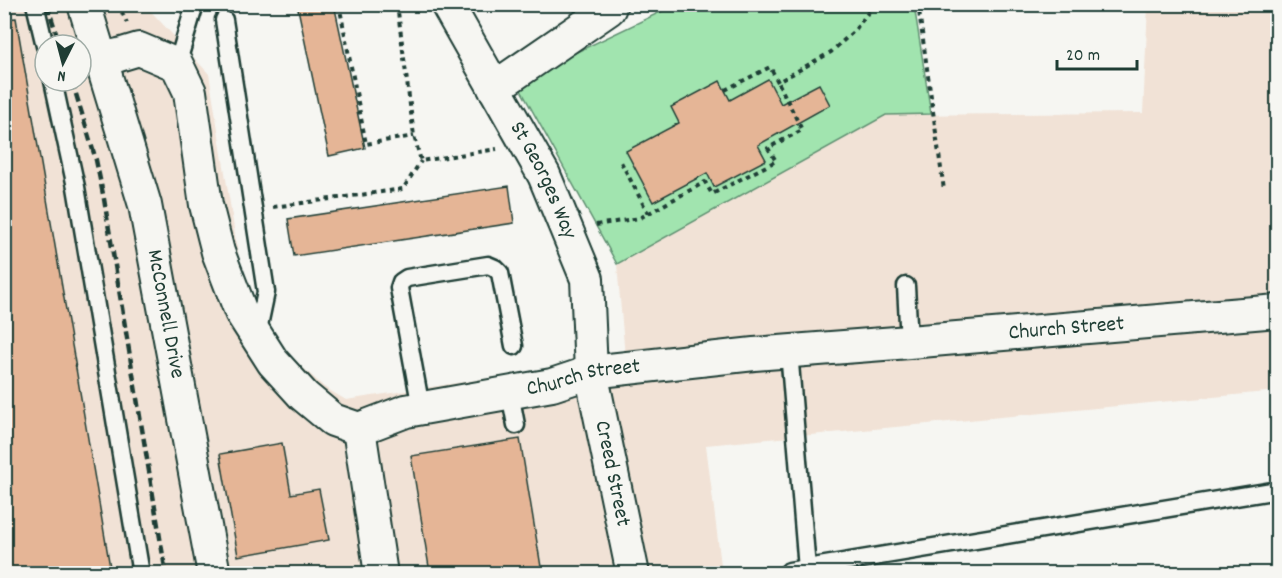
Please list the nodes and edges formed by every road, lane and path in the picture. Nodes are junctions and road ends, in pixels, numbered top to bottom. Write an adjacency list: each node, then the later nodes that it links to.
1 (35, 4): 11 (lane)
2 (84, 4): 12 (street, McConnell Drive)
3 (195, 4): 13 (lane)
4 (339, 4): 18 (path)
5 (397, 4): 18 (path)
6 (447, 4): 15 (street, St Georges Way)
7 (611, 4): 15 (street)
8 (880, 4): 14 (path)
9 (918, 4): 22 (path)
10 (224, 20): 23 (lane)
11 (42, 33)
12 (100, 59): 13 (street); 41 (street, McConnell Drive)
13 (177, 65): 28 (street)
14 (778, 82): 16 (path); 24 (path)
15 (494, 88): 19 (street, St Georges Way)
16 (725, 90)
17 (56, 93): 40 (lane)
18 (414, 136): 20 (path)
19 (527, 144): 20 (path); 25 (street, St Georges Way)
20 (421, 161): 23 (path)
21 (621, 162): 24 (path)
22 (944, 190)
23 (254, 210): 28 (lane)
24 (648, 213): 25 (path)
25 (566, 230): 32 (street, St Georges Way)
26 (906, 285): 29 (lane)
27 (1278, 311): 29 (street, Church Street)
28 (257, 336): 36 (street)
29 (909, 342): 31 (street, Church Street)
30 (514, 346): 34 (lane)
31 (789, 351): 32 (street, Church Street); 38 (lane)
32 (591, 372): 33 (street, Church Street); 43 (street, Creed Street)
33 (510, 393): 34 (street, Church Street); 35 (lane)
34 (421, 408): 36 (street, Church Street)
35 (516, 425)
36 (359, 429): 42 (street)
37 (1278, 490): 38 (lane)
38 (807, 569): 39 (lane)
39 (789, 572)
40 (141, 573)
41 (214, 573)
42 (381, 573)
43 (633, 573)

